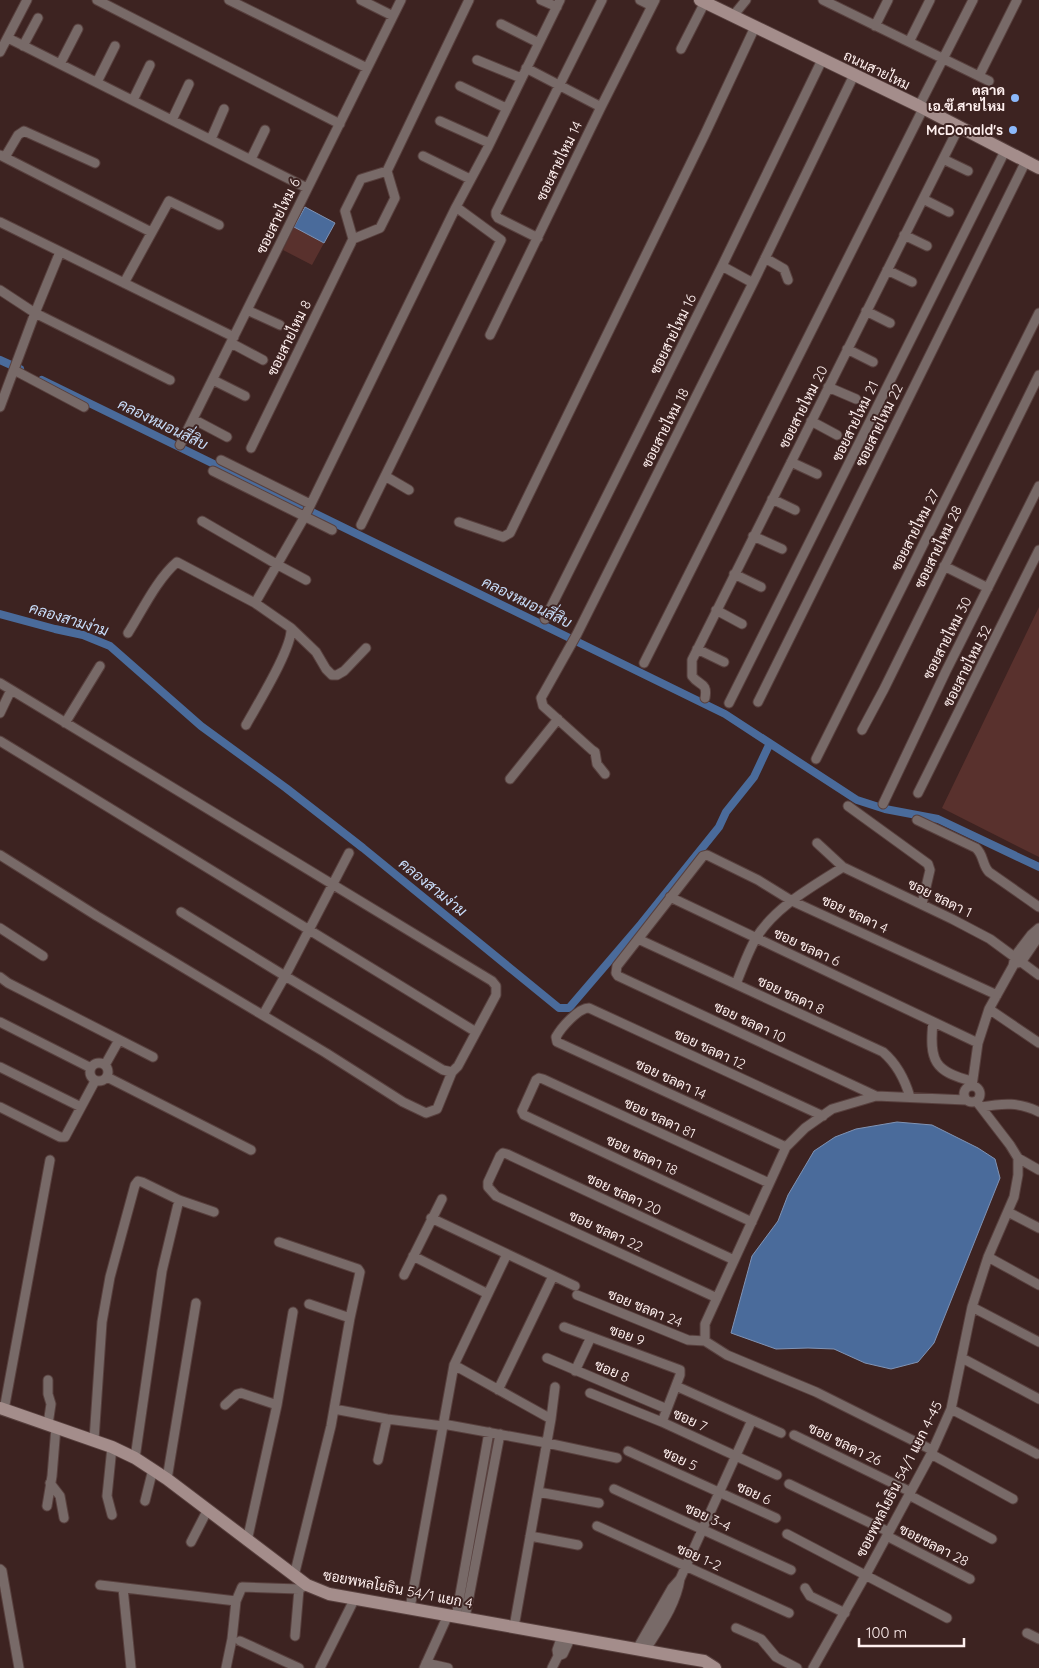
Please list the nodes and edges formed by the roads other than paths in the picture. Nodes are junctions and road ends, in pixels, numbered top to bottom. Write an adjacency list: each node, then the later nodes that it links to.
1 (27, 0): 32 (street)
2 (97, 0): 55 (street)
3 (229, 0): 38 (street)
4 (361, 0): 19 (street)
5 (401, 0): 19 (street, ซอยสายไหม 6)
6 (469, 0): 69 (street)
7 (541, 0): 18 (street)
8 (602, 0): 47 (street)
9 (640, 0): 17 (street)
10 (746, 0): 20 (street)
11 (823, 0): 23 (street)
12 (888, 0): 23 (street)
13 (930, 0): 27 (street)
14 (973, 0): 33 (street)
15 (1017, 0): 41 (street)
16 (703, 1): 20 (street, ถนนสายไหม); 31 (street)
17 (654, 3): 49 (street, ซอยสายไหม 14)
18 (558, 4): 28 (street)
19 (393, 16): 38 (street, ซอยสายไหม 6)
20 (733, 16): 24 (street, ถนนสายไหม)
21 (38, 18): 29 (street)
22 (501, 24): 28 (street)
23 (875, 26): 27 (street)
24 (755, 27): 35 (street, ถนนสายไหม); 129 (street)
25 (78, 29): 36 (street)
26 (10, 39): 29 (street)
27 (909, 42): 33 (street)
28 (538, 43): 39 (street)
29 (23, 46): 36 (street)
30 (115, 46): 44 (street)
31 (681, 49)
32 (0, 52)
33 (944, 58): 41 (street); 51 (street)
34 (477, 60): 42 (street)
35 (822, 60): 40 (street, ถนนสายไหม); 84 (street, ซอยสายไหม 16)
36 (60, 64): 44 (street)
37 (150, 65): 48 (street)
38 (367, 68): 55 (street, ซอยสายไหม 6)
39 (526, 68): 42 (street); 47 (street)
40 (854, 76): 51 (street, ถนนสายไหม); 83 (street, ซอยสายไหม 18)
41 (979, 76): 43 (street)
42 (521, 78): 50 (street)
43 (989, 81)
44 (97, 82): 48 (street)
45 (189, 84): 53 (street)
46 (460, 86): 50 (street)
47 (559, 87): 49 (street); 79 (street)
48 (133, 100): 53 (street)
49 (601, 107): 79 (street, ซอยสายไหม 14)
50 (506, 108): 59 (street)
51 (921, 108): 56 (street, ถนนสายไหม); 150 (street)
52 (224, 109): 58 (street)
53 (172, 120): 58 (street)
54 (440, 121): 59 (street)
55 (340, 124): 71 (street, ซอยสายไหม 6)
56 (959, 127): 60 (street, ถนนสายไหม); 64 (street, ซอยสายไหม 20)
57 (265, 130): 63 (street)
58 (211, 139): 63 (street)
59 (489, 144): 70 (street)
60 (1004, 151): 65 (street, ถนนสายไหม); 156 (street, ซอยสายไหม 21)
61 (2, 156): 66 (street); 77 (street)
62 (423, 156): 70 (street)
63 (250, 159): 71 (street)
64 (943, 159): 68 (street); 72 (street, ซอยสายไหม 20)
65 (1026, 162): 67 (street, ถนนสายไหม); 155 (street, ซอยสายไหม 22)
66 (95, 163)
67 (1039, 168)
68 (968, 170)
69 (387, 171): 80 (street); 80 (street)
70 (470, 179): 73 (street)
71 (307, 188): 91 (street, ซอยสายไหม 6)
72 (923, 199): 74 (street); 78 (street, ซอยสายไหม 20)
73 (456, 207): 122 (street); 127 (street)
74 (949, 212)
75 (0, 222): 82 (street)
76 (219, 225): 77 (street)
77 (151, 232): 88 (street)
78 (904, 235): 81 (street); 85 (street, ซอยสายไหม 20)
79 (538, 238): 97 (street, ซอยสายไหม 14)
80 (353, 240): 117 (street, ซอยสายไหม 8)
81 (928, 246)
82 (60, 252): 88 (street); 93 (street)
83 (765, 258): 86 (street); 89 (street, ซอยสายไหม 18)
84 (722, 266): 89 (street); 143 (street, ซอยสายไหม 16)
85 (887, 270): 87 (street); 92 (street, ซอยสายไหม 20)
86 (788, 280)
87 (912, 282)
88 (124, 283): 98 (street)
89 (753, 283): 158 (street, ซอยสายไหม 18)
90 (0, 290): 93 (street)
91 (247, 310): 96 (street); 98 (street, ซอยสายไหม 6)
92 (866, 311): 95 (street); 99 (street, ซอยสายไหม 20)
93 (35, 313): 102 (street); 104 (street)
94 (1039, 313): 163 (street, ซอยสายไหม 27)
95 (890, 323)
96 (280, 325)
97 (490, 335)
98 (232, 340): 100 (street); 105 (street, ซอยสายไหม 6)
99 (847, 349): 101 (street); 106 (street, ซอยสายไหม 20)
100 (263, 360)
101 (873, 362)
102 (14, 369): 110 (street); 111 (street)
103 (1039, 375): 107 (street, ซอยสายไหม 28)
104 (170, 380)
105 (213, 380): 108 (street); 112 (street, ซอยสายไหม 6)
106 (828, 386): 109 (street); 113 (street, ซอยสายไหม 20)
107 (1035, 391): 136 (street, ซอยสายไหม 28)
108 (245, 396)
109 (856, 399)
110 (84, 406)
111 (0, 407)
112 (193, 419): 115 (street); 116 (street, ซอยสายไหม 6)
113 (811, 421): 114 (street); 119 (street, ซอยสายไหม 20)
114 (837, 435)
115 (227, 437)
116 (180, 445)
117 (251, 448)
118 (221, 460): 127 (street)
119 (791, 462): 121 (street); 125 (street, ซอยสายไหม 20)
120 (213, 471): 127 (street)
121 (817, 474)
122 (385, 476): 124 (street); 130 (street)
123 (1039, 486): 140 (street, ซอยสายไหม 30)
124 (409, 490)
125 (772, 500): 126 (street); 132 (street, ซอยสายไหม 20)
126 (795, 510)
127 (307, 511): 131 (street); 135 (street)
128 (202, 521): 135 (street)
129 (459, 522)
130 (361, 525)
131 (332, 530)
132 (753, 536): 133 (street); 137 (street, ซอยสายไหม 20)
133 (782, 549)
134 (1039, 550): 166 (street, ซอยสายไหม 32)
135 (278, 565): 138 (street); 141 (street)
136 (944, 566): 140 (street); 161 (street, ซอยสายไหม 28)
137 (734, 574): 139 (street); 142 (street, ซอยสายไหม 20)
138 (306, 580)
139 (761, 587)
140 (988, 588): 167 (street, ซอยสายไหม 30)
141 (255, 603): 145 (street); 146 (street)
142 (716, 610): 144 (street); 148 (street, ซอยสายไหม 20)
143 (546, 619)
144 (742, 624)
145 (292, 628): 147 (street); 160 (street)
146 (128, 633)
147 (366, 648)
148 (697, 649): 149 (street); 154 (street, ซอยสายไหม 20)
149 (724, 662)
150 (644, 663)
151 (100, 666): 159 (street)
152 (0, 683): 153 (street)
153 (11, 690): 157 (street); 159 (street)
154 (705, 698)
155 (758, 702)
156 (729, 703)
157 (0, 714)
158 (558, 720): 164 (street, ซอยสายไหม 18); 165 (street)
159 (65, 723): 174 (street)
160 (246, 725)
161 (862, 730)
162 (0, 741): 182 (street)
163 (816, 760)
164 (605, 774)
165 (510, 779)
166 (918, 793)
167 (883, 804)
168 (848, 806): 177 (street)
169 (917, 820): 178 (street)
170 (817, 843): 173 (street, ซอย ชลดา 1)
171 (349, 853): 174 (street)
172 (0, 856): 195 (street)
173 (842, 867): 176 (street); 177 (street, ซอย ชลดา 1)
174 (333, 885): 182 (street); 198 (street)
175 (670, 897): 176 (street, ซอย ชลดา 4); 184 (street, ซอย ชลดา 6); 185 (street)
176 (792, 901): 184 (street); 192 (street, ซอย ชลดา 4)
177 (922, 904): 187 (street, ซอย ชลดา 1)
178 (1039, 907)
179 (181, 912): 189 (street)
180 (0, 928): 186 (street)
181 (1039, 928): 187 (street)
182 (309, 930): 189 (street); 198 (street)
183 (1039, 936): 187 (street)
184 (756, 938): 191 (street); 197 (street, ซอย ชลดา 6)
185 (638, 939): 191 (street, ซอย ชลดา 8); 211 (street, ซอย ชลดา 10)
186 (43, 956)
187 (1018, 959): 188 (street, ซอย ชลดา 1); 192 (street)
188 (1039, 974)
189 (285, 976): 195 (street); 206 (street)
190 (0, 977): 199 (street)
191 (736, 984): 212 (street, ซอย ชลดา 8)
192 (997, 995): 194 (street)
193 (584, 1008): 218 (street, ซอย ชลดา 12); 219 (street, ซอย ชลดา 14)
194 (989, 1009): 200 (street); 201 (street)
195 (263, 1015): 206 (street)
196 (0, 1022): 205 (street)
197 (933, 1022): 200 (street, ซอย ชลดา 6); 210 (street)
198 (476, 1032): 206 (street)
199 (119, 1040): 202 (street); 203 (street)
200 (978, 1043): 210 (street)
201 (1039, 1043)
202 (153, 1056)
203 (105, 1065): 205 (street); 207 (street)
204 (0, 1067): 216 (street)
205 (91, 1068): 209 (street)
206 (452, 1072)
207 (108, 1077): 209 (street); 220 (street)
208 (539, 1078): 225 (street, ซอย ชลดา 81); 231 (street, ซอย ชลดา 18)
209 (95, 1080): 216 (street)
210 (972, 1084): 213 (street); 214 (street)
211 (876, 1096): 212 (street); 218 (street)
212 (910, 1097): 213 (street)
213 (966, 1100): 214 (street)
214 (979, 1104): 217 (street); 222 (street)
215 (0, 1107): 216 (street)
216 (82, 1107)
217 (1039, 1112)
218 (823, 1116): 219 (street)
219 (786, 1147): 225 (street)
220 (251, 1150)
221 (503, 1153): 237 (street, ซอย ชลดา 20); 242 (street, ซอย ชลดา 22)
222 (1018, 1158): 224 (street); 229 (street, ซอยพหลโยธิน 54/1 แยก 4-45)
223 (50, 1160): 264 (street)
224 (1039, 1170)
225 (769, 1183): 231 (street)
226 (442, 1199): 230 (street)
227 (179, 1200): 228 (street); 278 (street); 285 (street)
228 (214, 1212)
229 (1008, 1212): 232 (street); 236 (street, ซอยพหลโยธิน 54/1 แยก 4-45)
230 (431, 1218): 234 (street, ซอย ชลดา 24); 235 (street)
231 (752, 1222): 237 (street)
232 (1039, 1228)
233 (279, 1242): 247 (street)
234 (507, 1254): 239 (street, ซอย ชลดา 24); 241 (street)
235 (413, 1256): 238 (street); 241 (street)
236 (988, 1257): 240 (street); 245 (street, ซอยพหลโยธิน 54/1 แยก 4-45)
237 (734, 1260): 242 (street)
238 (404, 1275)
239 (553, 1276): 250 (street, ซอย ชลดา 24); 259 (street)
240 (1039, 1285)
241 (488, 1294): 254 (street)
242 (717, 1298): 250 (street)
243 (196, 1303): 290 (street)
244 (309, 1304): 247 (street)
245 (972, 1307): 251 (street); 253 (street, ซอยพหลโยธิน 54/1 แยก 4-45)
246 (294, 1312): 262 (street)
247 (350, 1318): 265 (street)
248 (564, 1327): 249 (street, ซอย 9)
249 (591, 1337): 255 (street); 258 (street, ซอย 9)
250 (705, 1341): 282 (street)
251 (1039, 1342)
252 (547, 1358): 255 (street, ซอย 8)
253 (962, 1358): 261 (street); 266 (street, ซอยพหลโยธิน 54/1 แยก 4-45)
254 (454, 1365): 259 (street); 273 (street)
255 (575, 1371): 267 (street, ซอย 8)
256 (48, 1380): 272 (street)
257 (555, 1386): 269 (street)
258 (676, 1386): 267 (street); 270 (street)
259 (498, 1390): 269 (street)
260 (590, 1393): 271 (street, ซอย 7)
261 (1039, 1399)
262 (277, 1404): 263 (street); 313 (street)
263 (225, 1405)
264 (2, 1409): 272 (street, ซอยพหลโยธิน 54/1 แยก 4)
265 (334, 1409): 268 (street); 320 (street)
266 (952, 1409): 282 (street, ซอยพหลโยธิน 54/1 แยก 4-45); 283 (street)
267 (667, 1410): 271 (street)
268 (387, 1419): 273 (street); 287 (street)
269 (551, 1419): 279 (street)
270 (752, 1420): 276 (street); 284 (street)
271 (662, 1422): 284 (street, ซอย 7)
272 (52, 1425): 278 (street, ซอยพหลโยธิน 54/1 แยก 4); 291 (street)
273 (443, 1425): 274 (street); 329 (street)
274 (489, 1432): 275 (street); 305 (street)
275 (500, 1434): 279 (street); 306 (street)
276 (782, 1434)
277 (794, 1435): 296 (street, ซอย ชลดา 26)
278 (94, 1440): 280 (street, ซอยพหลโยธิน 54/1 แยก 4)
279 (547, 1443): 286 (street); 294 (street)
280 (112, 1447): 285 (street, ซอยพหลโยธิน 54/1 แยก 4); 302 (street)
281 (628, 1451): 295 (street, ซอย 5)
282 (931, 1452): 296 (street, ซอยพหลโยธิน 54/1 แยก 4-45); 297 (street)
283 (1037, 1454)
284 (736, 1457): 289 (street, ซอย 7); 295 (street)
285 (136, 1458): 288 (street, ซอยพหลโยธิน 54/1 แยก 4)
286 (617, 1458)
287 (378, 1460)
288 (152, 1469): 290 (street, ซอยพหลโยธิน 54/1 แยก 4); 298 (street)
289 (777, 1475)
290 (167, 1479): 301 (street, ซอยพหลโยธิน 54/1 แยก 4)
291 (50, 1483): 300 (street); 303 (street)
292 (789, 1484): 310 (street, ซอยชลดา 28)
293 (614, 1489): 308 (street, ซอย 3-4)
294 (538, 1492): 299 (street); 311 (street)
295 (720, 1493): 304 (street, ซอย 6); 308 (street)
296 (910, 1493): 310 (street, ซอยพหลโยธิน 54/1 แยก 4-45); 312 (street, ซอย ชลดา 26)
297 (1012, 1499)
298 (145, 1501)
299 (599, 1503)
300 (47, 1506)
301 (207, 1511): 313 (street, ซอยพหลโยธิน 54/1 แยก 4); 314 (street)
302 (112, 1516)
303 (64, 1518)
304 (776, 1518)
305 (473, 1521): 306 (street); 326 (street)
306 (483, 1523): 326 (street)
307 (597, 1526): 316 (street, ซอย 1-2)
308 (703, 1530): 316 (street); 318 (street, ซอย 3-4)
309 (787, 1534): 319 (street)
310 (888, 1534): 319 (street, ซอยพหลโยธิน 54/1 แยก 4-45); 321 (street, ซอยชลดา 28)
311 (530, 1536): 315 (street); 334 (street)
312 (992, 1539)
313 (248, 1541): 320 (street, ซอยพหลโยธิน 54/1 แยก 4)
314 (191, 1542)
315 (578, 1545)
316 (686, 1566): 330 (street, ซอย 1-2); 341 (street)
317 (0, 1569): 343 (street)
318 (791, 1570)
319 (866, 1575): 331 (street, ซอยพหลโยธิน 54/1 แยก 4-45); 333 (street)
320 (294, 1576): 323 (street, ซอยพหลโยธิน 54/1 แยก 4)
321 (970, 1579)
322 (100, 1585): 324 (street)
323 (303, 1587): 327 (street, ซอยพหลโยธิน 54/1 แยก 4); 328 (street); 337 (street)
324 (123, 1588): 328 (street); 344 (street)
325 (804, 1588): 331 (street)
326 (465, 1597): 332 (street)
327 (355, 1598): 329 (street, ซอยพหลโยธิน 54/1 แยก 4); 347 (street)
328 (236, 1601): 345 (street)
329 (410, 1608): 332 (street, ซอยพหลโยธิน 54/1 แยก 4)
330 (789, 1613)
331 (845, 1613): 352 (street, ซอยพหลโยธิน 54/1 แยก 4-45)
332 (457, 1617): 334 (street, ซอยพหลโยธิน 54/1 แยก 4); 342 (street)
333 (947, 1618)
334 (514, 1627): 338 (street, ซอยพหลโยธิน 54/1 แยก 4)
335 (736, 1628): 351 (street)
336 (1027, 1633): 339 (street)
337 (295, 1636)
338 (566, 1636): 341 (street, ซอยพหลโยธิน 54/1 แยก 4); 349 (street)
339 (1039, 1639)
340 (240, 1641): 346 (street)
341 (641, 1650): 350 (street, ซอยพหลโยธิน 54/1 แยก 4)
342 (425, 1666): 348 (street)
343 (19, 1668)
344 (131, 1668)
345 (226, 1668)
346 (299, 1668)
347 (320, 1668)
348 (448, 1668)
349 (552, 1668)
350 (715, 1668)
351 (797, 1668)
352 (813, 1668)

